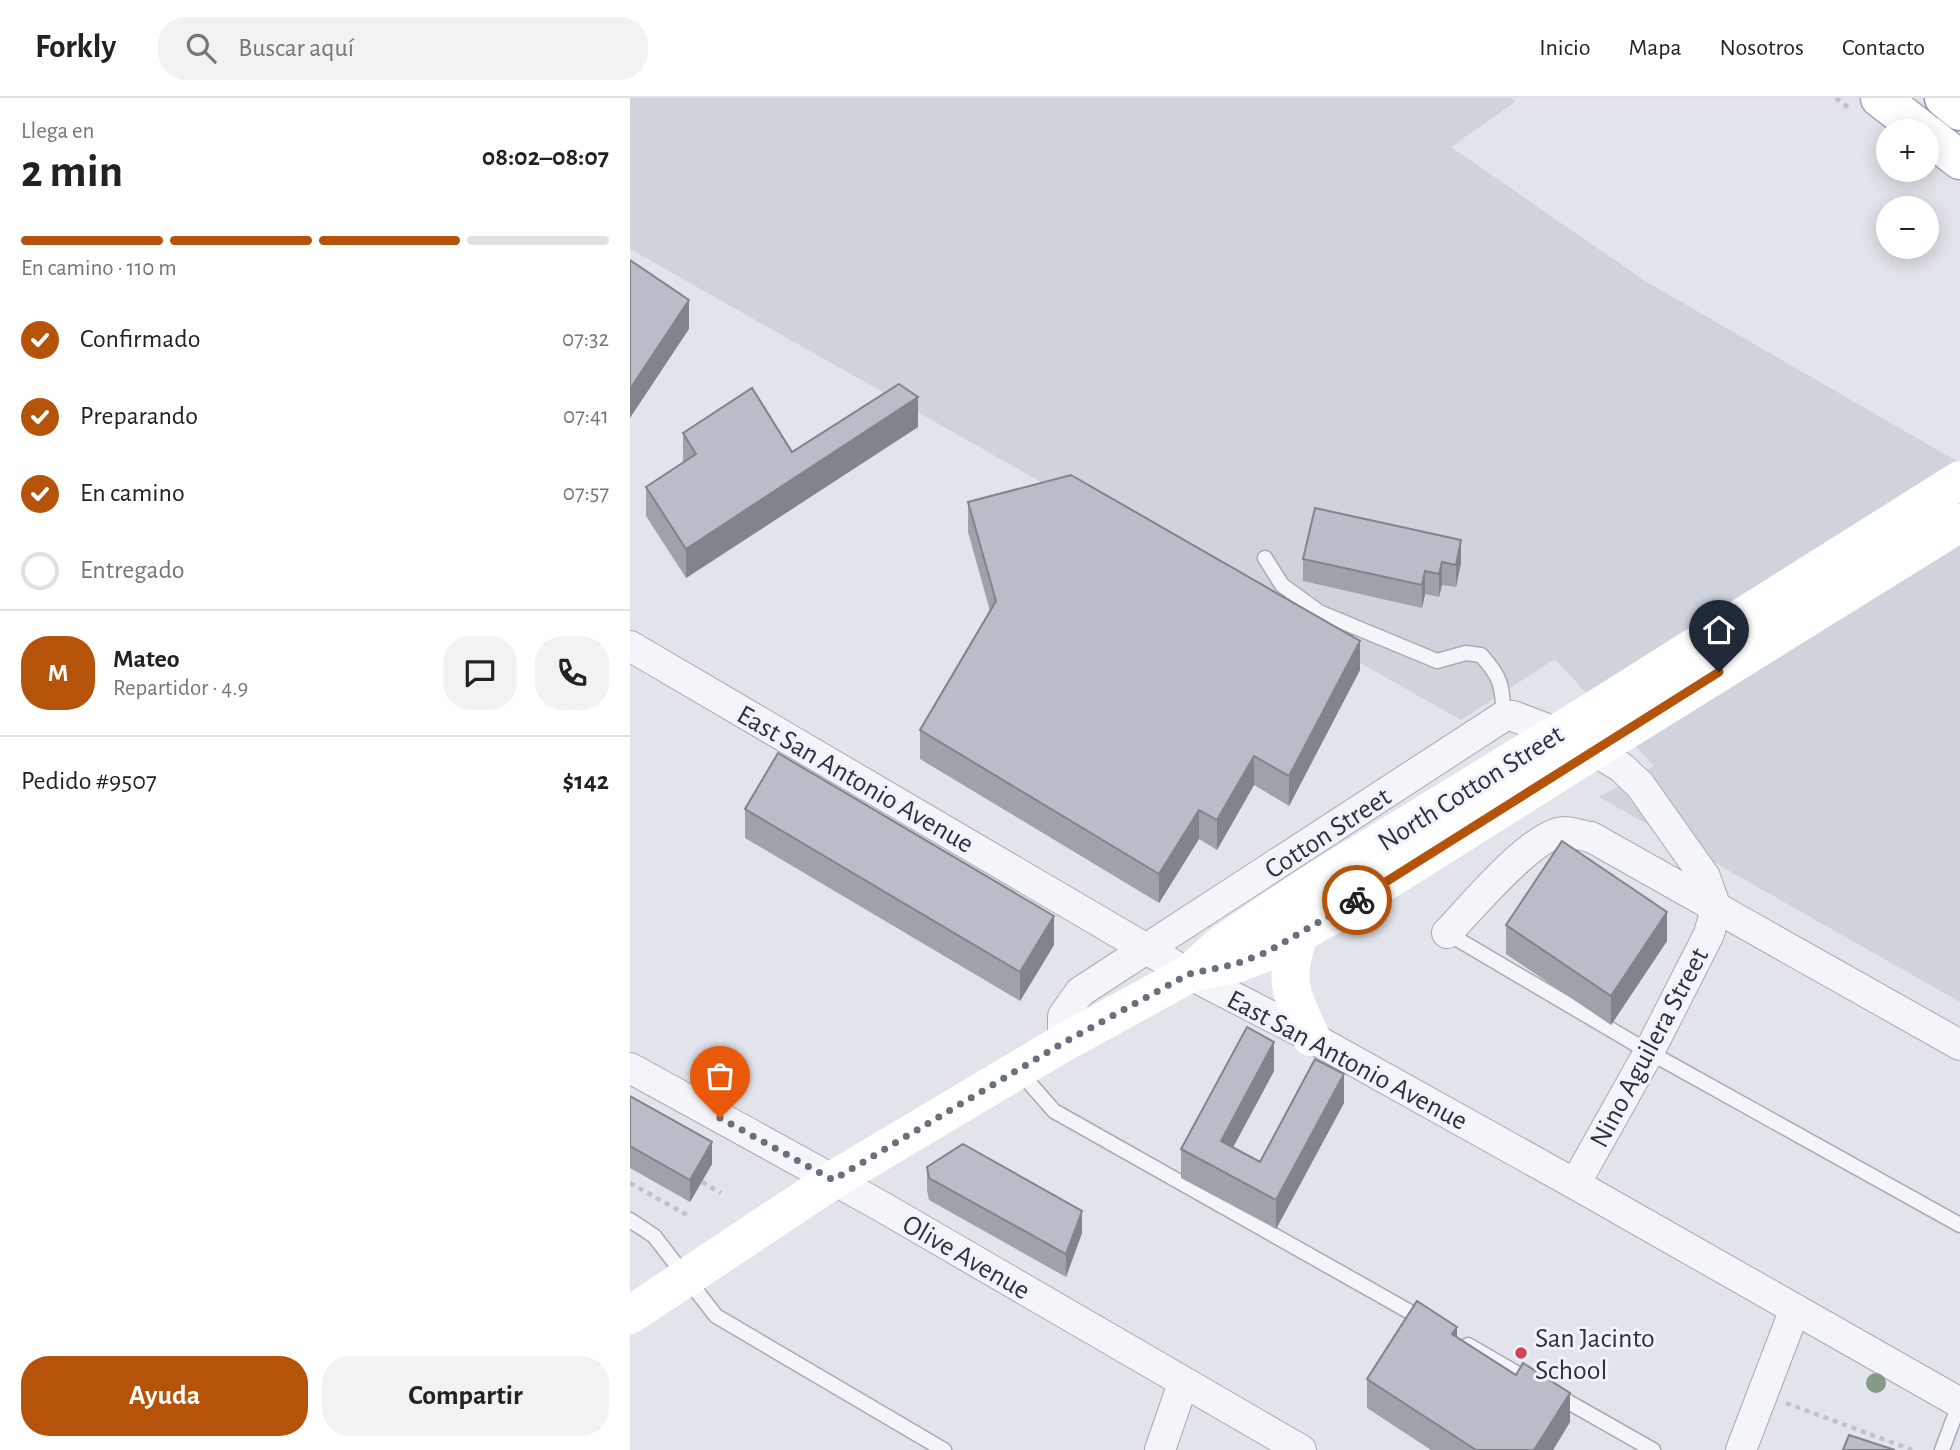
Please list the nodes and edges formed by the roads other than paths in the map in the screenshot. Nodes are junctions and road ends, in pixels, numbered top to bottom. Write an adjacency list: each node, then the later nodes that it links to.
1 (1880, 98): 4 (main road)
2 (1944, 98): 3 (main road)
3 (1960, 111)
4 (1907, 119)
5 (1939, 144): 6 (main road)
6 (1960, 160)
7 (1960, 480): 12 (main road)
8 (1960, 523): 12 (main road)
9 (1265, 558): 11 (lane)
10 (630, 646): 16 (street, East San Antonio Avenue)
11 (1504, 716): 13 (street); 16 (street, Cotton Street)
12 (1592, 732): 14 (main road, North Cotton Street, bridge); 17 (main road, North Cotton Street, bridge)
13 (1716, 908): 15 (street); 20 (street); 21 (street, Nino Aguilera Street)
14 (1300, 932): 17 (main road, North Cotton Street); 18 (main road)
15 (1447, 933): 21 (lane)
16 (1150, 949): 17 (street, East San Antonio Avenue); 19 (street)
17 (1189, 974): 18 (street, East San Antonio Avenue); 19 (main road, North Cotton Street)
18 (1311, 1037): 25 (street, East San Antonio Avenue)
19 (1063, 1043): 23 (main road, North Cotton Street)
20 (1960, 1045)
21 (1649, 1052): 25 (street, Nino Aguilera Street); 27 (lane)
22 (630, 1068): 24 (street, Olive Avenue)
23 (1018, 1070): 24 (main road, North Cotton Street); 36 (lane)
24 (833, 1180): 28 (main road, North Cotton Street); 31 (street, Olive Avenue)
25 (1575, 1184): 29 (street, East San Antonio Avenue)
26 (630, 1220): 28 (lane)
27 (1960, 1225)
28 (687, 1277): 30 (main road, North Cotton Street); 33 (lane)
29 (1795, 1309): 32 (street, East San Antonio Avenue); 37 (street)
30 (630, 1315)
31 (1183, 1383): 34 (street); 35 (street, Olive Avenue)
32 (1960, 1403): 38 (lane)
33 (944, 1450)
34 (1160, 1450)
35 (1301, 1450)
36 (1653, 1450)
37 (1741, 1450)
38 (1942, 1450)

